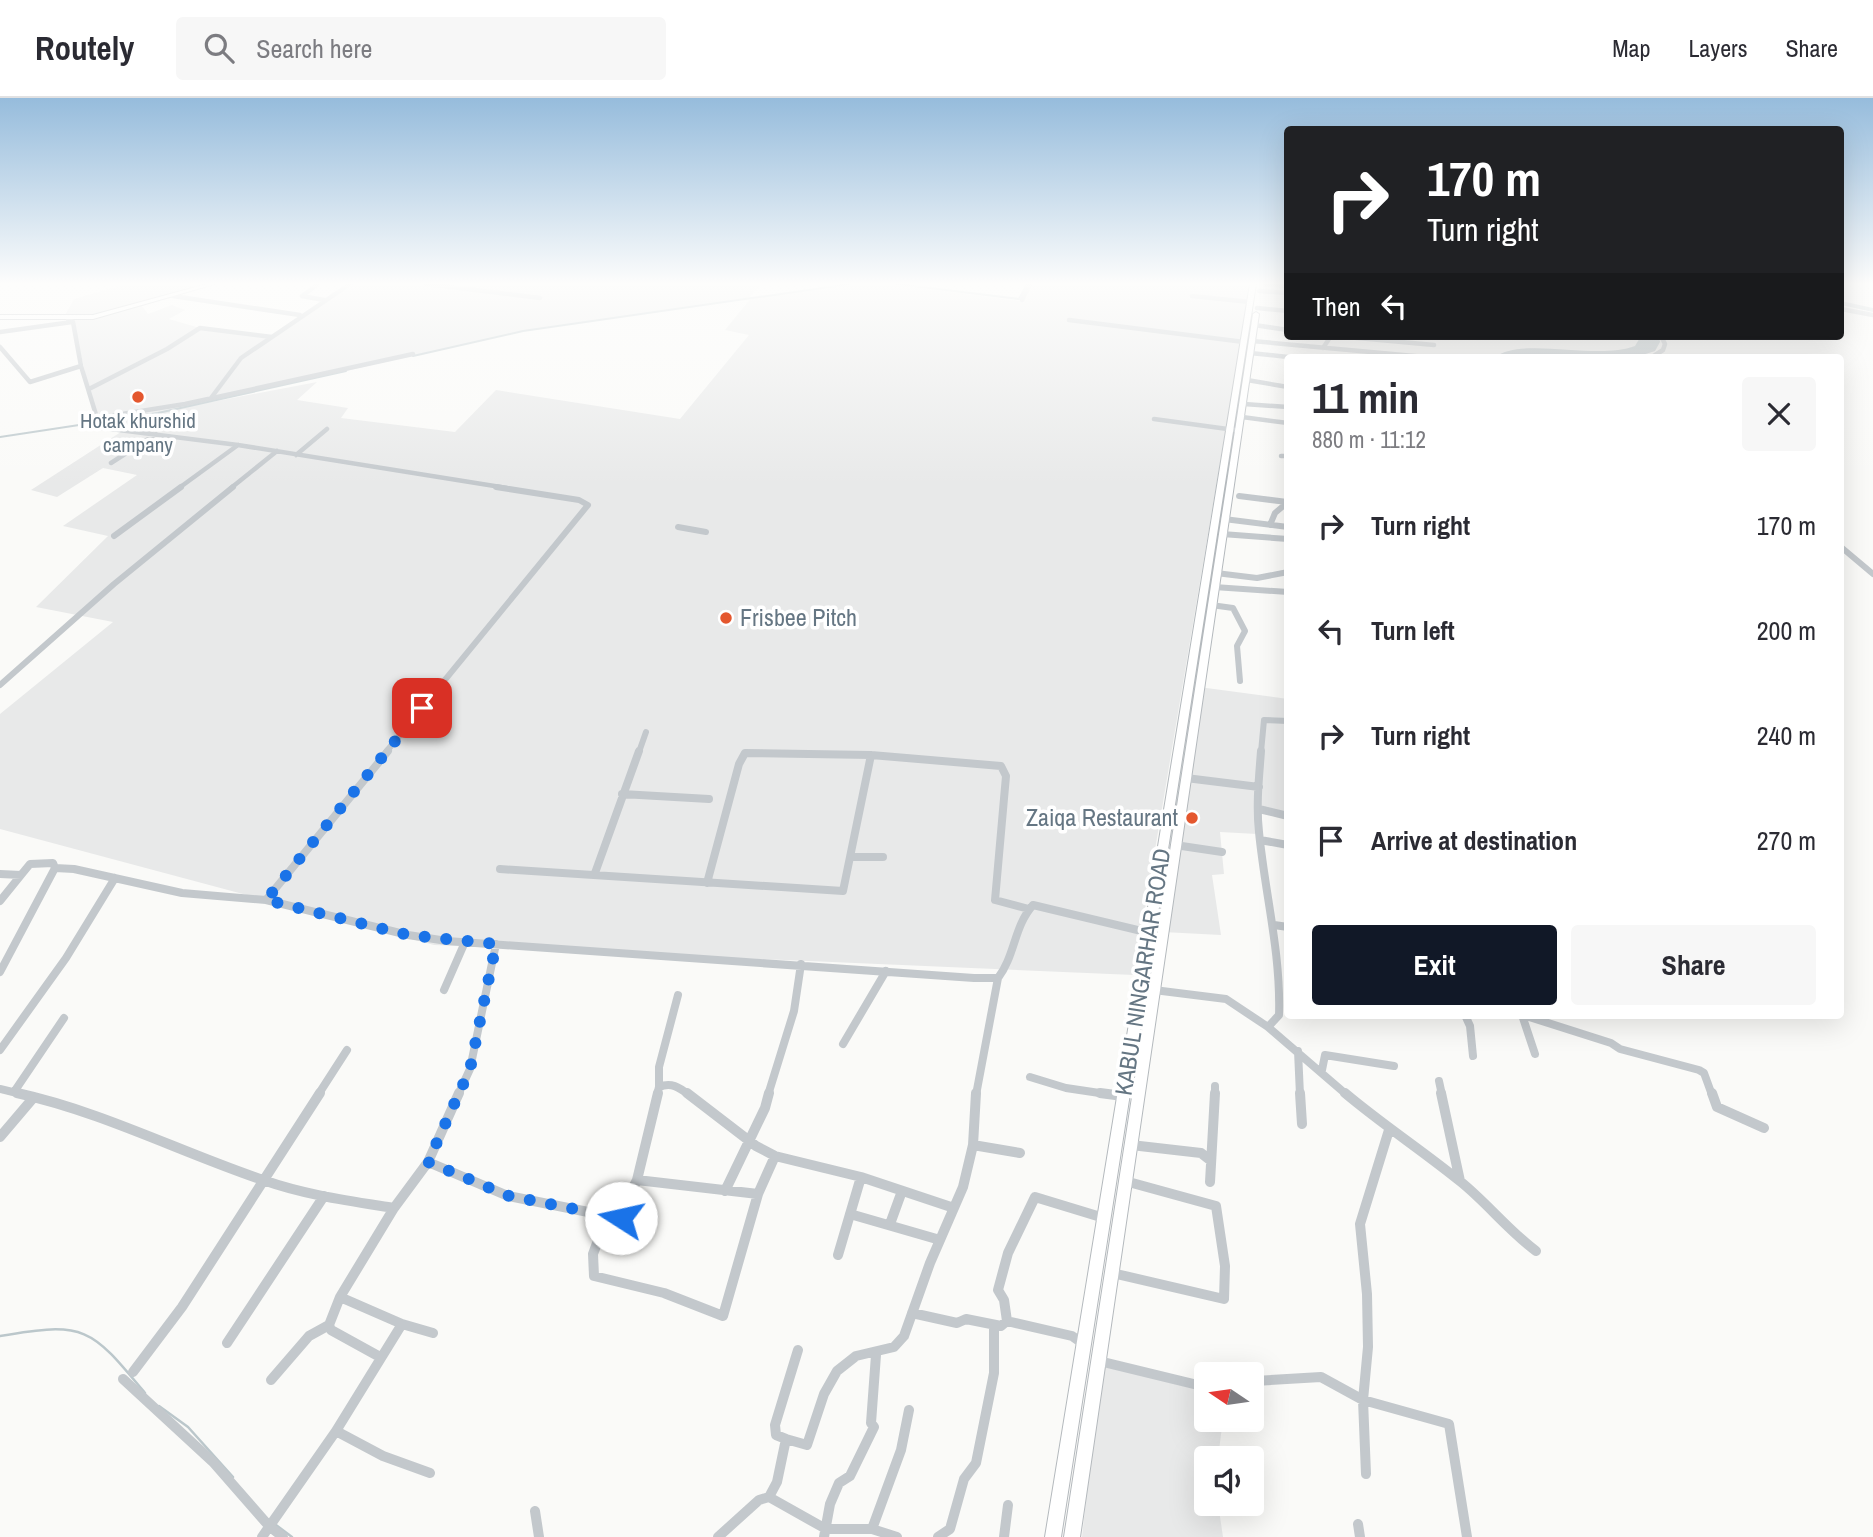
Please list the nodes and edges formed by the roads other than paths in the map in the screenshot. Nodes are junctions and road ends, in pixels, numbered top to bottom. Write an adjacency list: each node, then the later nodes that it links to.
1 (4, 351): 11 (street)
2 (78, 351): 11 (street)
3 (163, 351): 14 (street)
4 (251, 351): 15 (street)
5 (1247, 351): 23 (highway, KABUL NINGARHAR ROAD)
6 (1359, 351): 9 (street)
7 (1250, 353): 10 (street); 12 (highway, KABUL NINGARHAR ROAD)
8 (413, 354): 15 (street)
9 (1391, 354)
10 (1284, 357)
11 (81, 366): 14 (street)
12 (1247, 380): 13 (street); 16 (highway, KABUL NINGARHAR ROAD)
13 (1284, 386)
14 (89, 389): 19 (street)
15 (211, 398): 19 (street)
16 (1244, 404): 17 (street); 18 (highway, KABUL NINGARHAR ROAD)
17 (1284, 407)
18 (1241, 417): 21 (street); 23 (highway, KABUL NINGARHAR ROAD)
19 (97, 418): 24 (street)
20 (1154, 419): 23 (street)
21 (1284, 422)
22 (327, 429): 27 (street)
23 (1235, 430): 32 (highway, KABUL NINGARHAR ROAD); 76 (highway, KABUL NINGARHAR ROAD)
24 (156, 434): 25 (street); 28 (street)
25 (238, 445): 26 (street); 38 (street)
26 (277, 451): 27 (street); 48 (street)
27 (296, 455): 71 (street)
28 (111, 463)
29 (1239, 496): 30 (street)
30 (1284, 502)
31 (1284, 505): 33 (street)
32 (1224, 519): 33 (street); 37 (highway, KABUL NINGARHAR ROAD)
33 (1270, 525): 35 (street)
34 (678, 527): 36 (street)
35 (1284, 527)
36 (706, 532)
37 (1222, 534): 39 (street); 41 (highway, KABUL NINGARHAR ROAD)
38 (114, 536)
39 (1284, 539)
40 (1844, 549): 43 (street)
41 (1216, 573): 42 (street); 44 (highway, KABUL NINGARHAR ROAD)
42 (1284, 573)
43 (1873, 573)
44 (1214, 587): 45 (street); 46 (highway, KABUL NINGARHAR ROAD)
45 (1284, 592)
46 (1211, 605): 47 (street); 52 (highway, KABUL NINGARHAR ROAD)
47 (1240, 681)
48 (0, 685)
49 (1284, 720): 53 (street)
50 (646, 732): 54 (street)
51 (871, 755): 62 (street); 70 (street); 73 (street)
52 (1186, 778): 53 (street); 60 (highway, KABUL NINGARHAR ROAD)
53 (1259, 787): 56 (street)
54 (622, 794): 55 (street); 66 (street)
55 (709, 799)
56 (1259, 809): 57 (street); 58 (street)
57 (1284, 815)
58 (1260, 840): 59 (street); 74 (street)
59 (1284, 844)
60 (1175, 845): 61 (street); 76 (highway, KABUL NINGARHAR ROAD)
61 (1222, 852)
62 (852, 857): 63 (street); 70 (street)
63 (883, 857)
64 (55, 868): 68 (street); 69 (street); 82 (street)
65 (500, 869): 66 (street)
66 (595, 873): 70 (street)
67 (0, 874): 68 (street)
68 (20, 875): 72 (street)
69 (115, 878): 71 (street); 93 (street)
70 (707, 883)
71 (266, 900): 77 (street)
72 (0, 901)
73 (1029, 909): 76 (street); 83 (street)
74 (1274, 925): 75 (street); 80 (street)
75 (1284, 926)
76 (1157, 933): 85 (highway, KABUL NINGARHAR ROAD); 106 (highway, KABUL NINGARHAR ROAD)
77 (465, 942): 78 (street); 84 (street)
78 (496, 944): 79 (street); 118 (street)
79 (801, 964): 81 (street); 112 (street)
80 (1284, 970): 91 (street)
81 (886, 971): 83 (street); 92 (street)
82 (0, 972)
83 (998, 978): 113 (street)
84 (444, 989)
85 (1154, 990): 91 (street); 114 (highway, KABUL NINGARHAR ROAD)
86 (678, 995): 103 (street)
87 (64, 1018): 105 (street)
88 (1467, 1019): 97 (street)
89 (1524, 1019): 96 (street)
90 (1536, 1019): 109 (street)
91 (1268, 1027): 95 (street)
92 (843, 1044)
93 (0, 1050)
94 (347, 1050): 121 (street)
95 (1298, 1051): 99 (street); 108 (street)
96 (1535, 1054)
97 (1473, 1056)
98 (1394, 1066): 99 (street)
99 (1322, 1070): 110 (street)
100 (1030, 1077): 106 (street)
101 (1439, 1081): 123 (street)
102 (1215, 1086): 117 (street)
103 (659, 1087): 112 (street); 120 (street)
104 (0, 1089): 105 (street)
105 (14, 1092): 107 (street)
106 (1123, 1096): 133 (highway, KABUL NINGARHAR ROAD)
107 (34, 1097): 111 (street); 121 (street)
108 (1302, 1124)
109 (1764, 1128)
110 (1389, 1130): 123 (street); 155 (street)
111 (0, 1137)
112 (750, 1142): 116 (street); 125 (street)
113 (973, 1145): 115 (street); 129 (street)
114 (1130, 1145): 117 (street); 122 (highway, KABUL NINGARHAR ROAD)
115 (1020, 1153)
116 (775, 1156): 119 (street); 127 (street)
117 (1210, 1160): 124 (street)
118 (428, 1162): 130 (street); 132 (street)
119 (861, 1177): 126 (street); 131 (street)
120 (637, 1180): 125 (street); 132 (street)
121 (265, 1181): 128 (street); 164 (street)
122 (1125, 1181): 138 (highway, KABUL NINGARHAR ROAD); 138 (street)
123 (1460, 1181): 136 (street)
124 (1210, 1182)
125 (725, 1191): 127 (street)
126 (902, 1191): 129 (street); 134 (street)
127 (758, 1194): 132 (street)
128 (324, 1196): 130 (street); 146 (street)
129 (954, 1208): 135 (street)
130 (394, 1209): 139 (street)
131 (850, 1214): 134 (street); 137 (street)
132 (607, 1216)
133 (1104, 1218): 141 (street); 147 (highway, KABUL NINGARHAR ROAD)
134 (890, 1224): 135 (street)
135 (940, 1240): 140 (street)
136 (1536, 1251)
137 (838, 1255)
138 (1112, 1273): 151 (highway, KABUL NINGARHAR ROAD)
139 (340, 1297): 142 (street); 143 (street)
140 (912, 1313): 144 (street); 149 (street)
141 (1007, 1321): 144 (street); 147 (street)
142 (402, 1324): 145 (street); 150 (street)
143 (328, 1325): 150 (street); 152 (street)
144 (994, 1325): 173 (street)
145 (433, 1333)
146 (227, 1343)
147 (1085, 1345): 175 (highway, KABUL NINGARHAR ROAD)
148 (798, 1350): 158 (street)
149 (876, 1354): 158 (street); 167 (street)
150 (380, 1357): 157 (street)
151 (1098, 1360): 154 (street); 176 (highway, KABUL NINGARHAR ROAD)
152 (271, 1380)
153 (1264, 1380): 155 (street)
154 (1194, 1384)
155 (1363, 1399): 160 (street); 178 (street)
156 (909, 1410): 166 (street)
157 (336, 1431): 159 (street); 164 (street)
158 (786, 1439): 161 (street)
159 (430, 1474)
160 (1366, 1474)
161 (769, 1497): 167 (street); 171 (street)
162 (1008, 1505): 174 (street)
163 (535, 1511): 170 (street)
164 (272, 1522): 168 (street); 169 (street)
165 (1358, 1524): 177 (street)
166 (872, 1529): 167 (street); 172 (street)
167 (825, 1533)
168 (261, 1537)
169 (284, 1537)
170 (539, 1537)
171 (718, 1537)
172 (897, 1537)
173 (938, 1537)
174 (1004, 1537)
175 (1053, 1537)
176 (1072, 1537)
177 (1360, 1537)
178 (1466, 1537)

